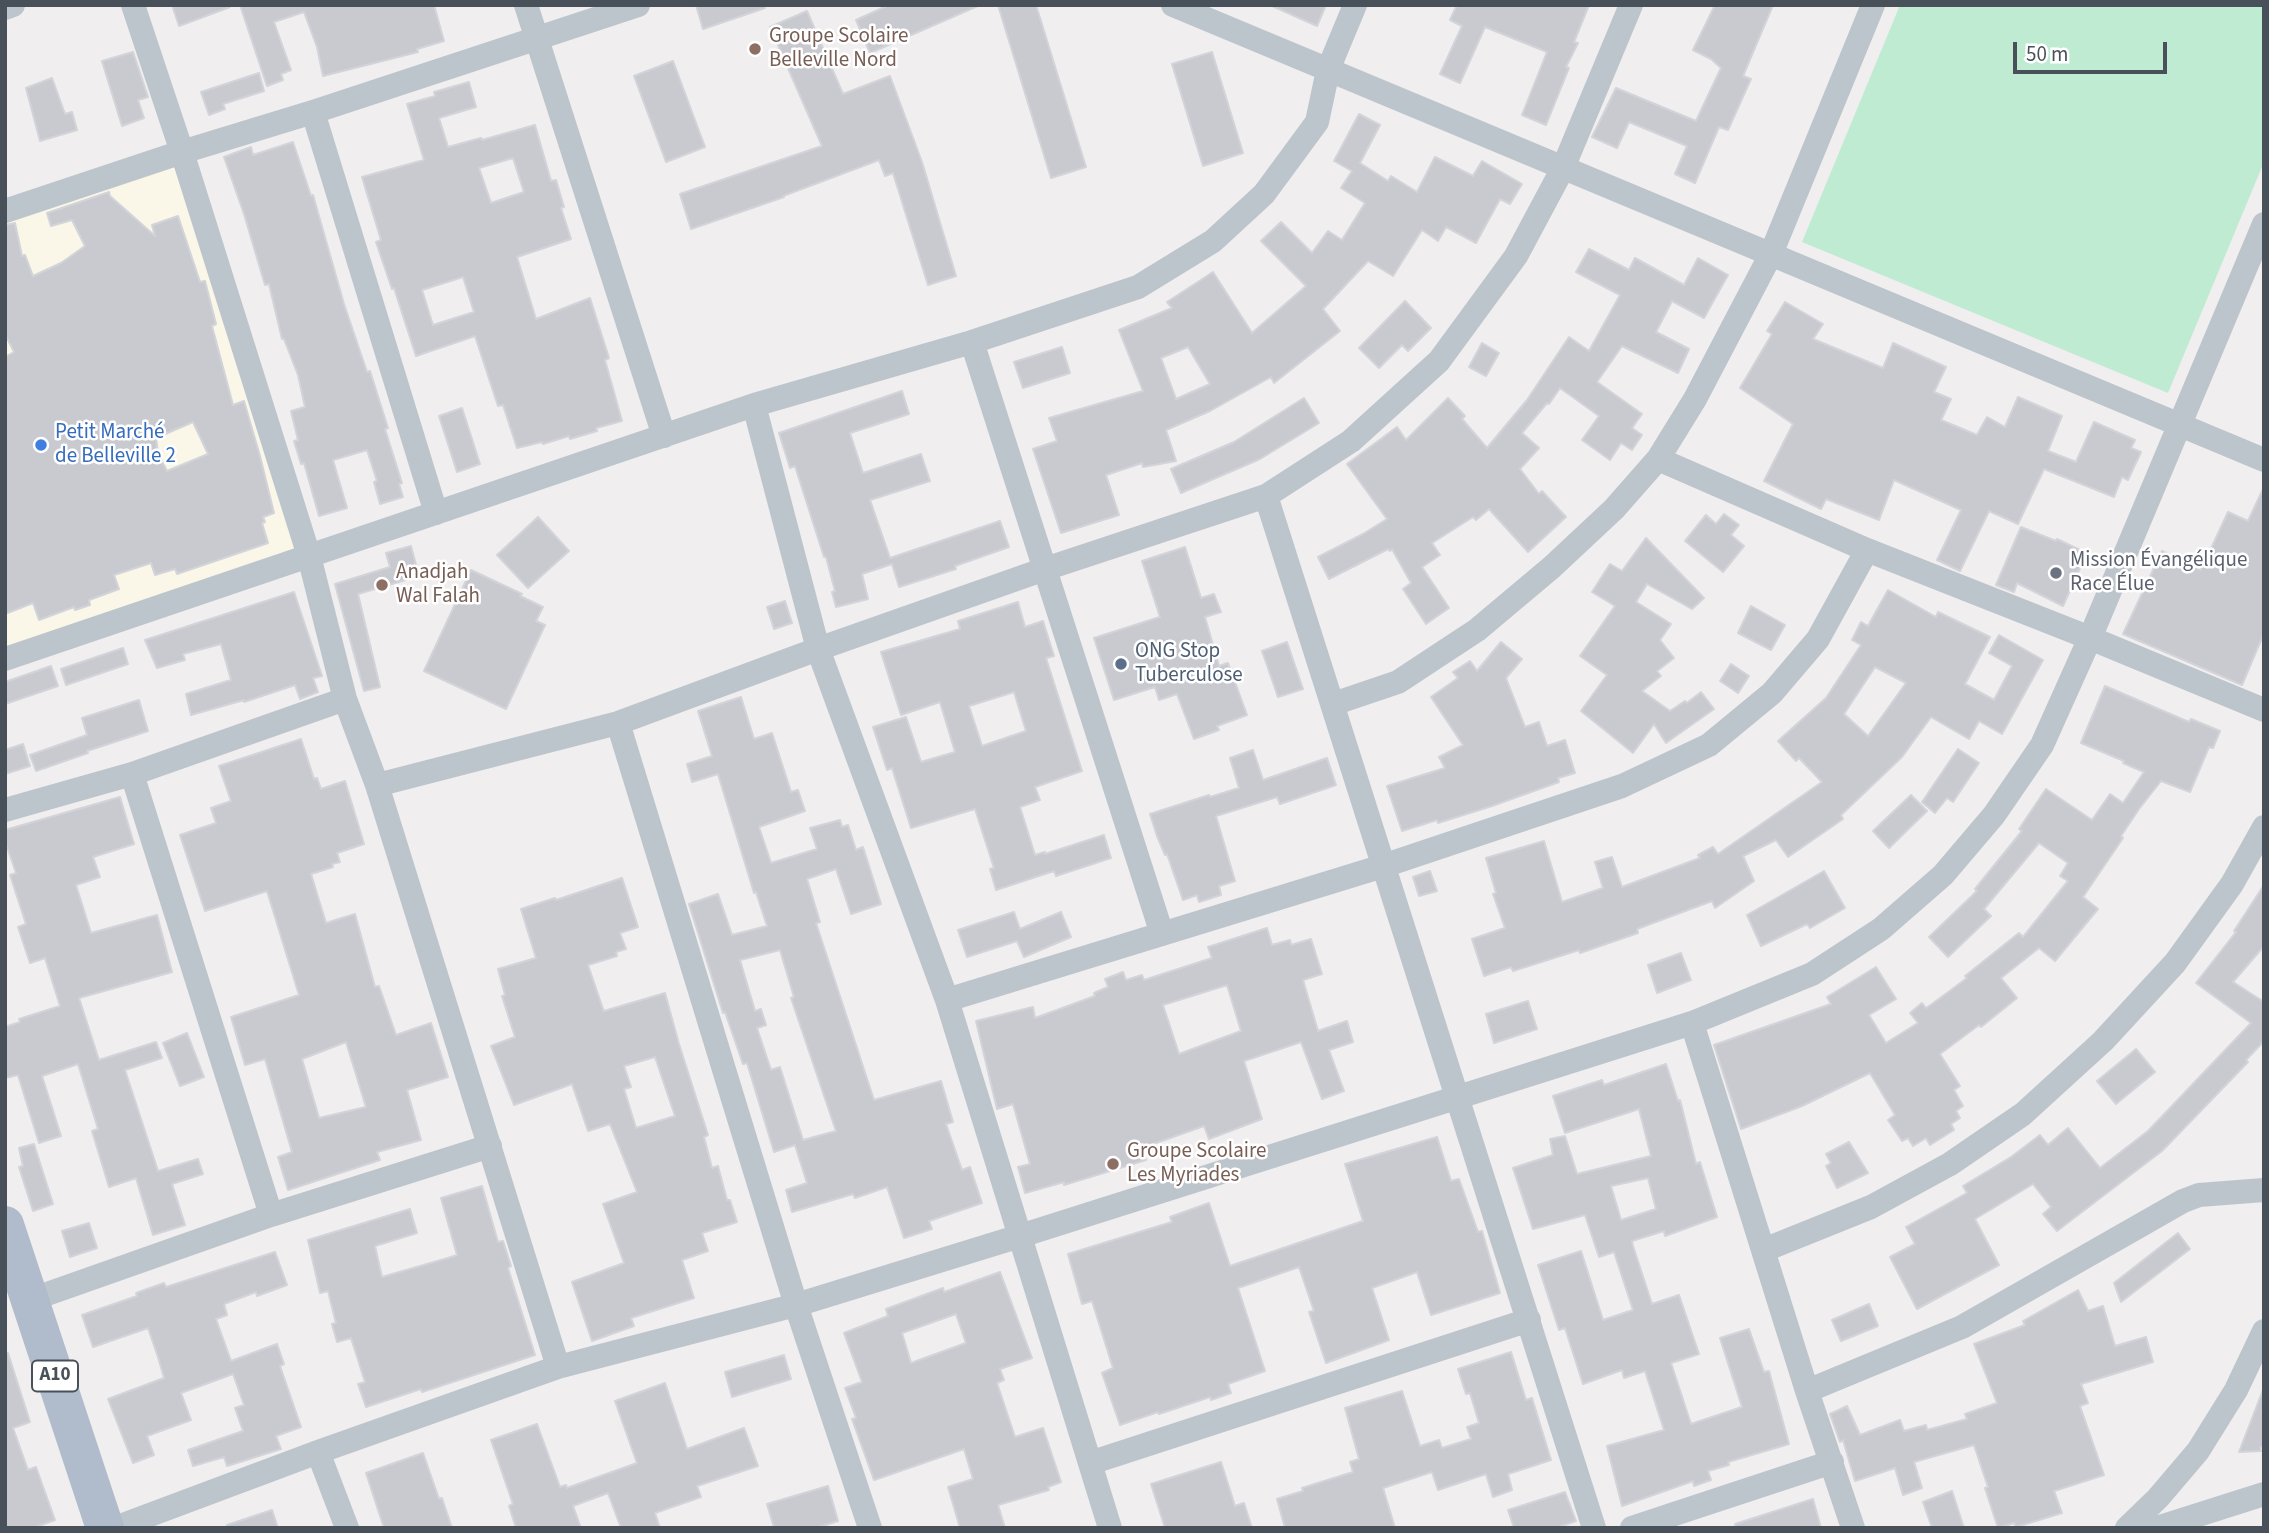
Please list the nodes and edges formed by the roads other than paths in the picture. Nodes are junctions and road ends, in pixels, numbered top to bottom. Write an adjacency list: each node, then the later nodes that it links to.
1 (13, 5): 9 (street)
2 (133, 5): 13 (street)
3 (526, 5): 10 (street)
4 (638, 5): 10 (street)
5 (1173, 5): 11 (street)
6 (1355, 5): 11 (street)
7 (1631, 5): 14 (street)
8 (1873, 5): 17 (street)
9 (5, 8)
10 (537, 39): 12 (street); 21 (street)
11 (1328, 70): 14 (street); 18 (street)
12 (313, 112): 13 (street); 25 (street)
13 (182, 152): 15 (street); 27 (street)
14 (1563, 168): 17 (street); 24 (street)
15 (5, 211)
16 (2264, 224): 20 (street)
17 (1771, 254): 20 (street); 22 (street)
18 (972, 342): 19 (street); 28 (street)
19 (754, 405): 21 (street); 30 (street)
20 (2180, 425): 23 (street); 29 (street)
21 (664, 436): 25 (street)
22 (1658, 459): 26 (street); 33 (street)
23 (2264, 460)
24 (1266, 496): 28 (street); 33 (street)
25 (436, 513): 27 (street)
26 (1867, 550): 29 (street); 40 (street)
27 (309, 556): 31 (street); 32 (street)
28 (1045, 569): 30 (street); 41 (street)
29 (2090, 638): 34 (street); 43 (street)
30 (818, 649): 35 (street); 42 (street)
31 (5, 659)
32 (345, 699): 36 (street); 37 (street)
33 (1333, 705): 40 (street)
34 (2264, 710)
35 (618, 723): 37 (street); 52 (street)
36 (132, 774): 38 (street); 47 (street)
37 (377, 785): 45 (street)
38 (5, 810)
39 (2264, 827): 50 (street)
40 (1383, 866): 41 (street); 44 (street)
41 (1162, 934): 42 (street)
42 (947, 1000): 49 (street)
43 (1692, 1023): 44 (street); 50 (street)
44 (1458, 1097): 49 (street); 53 (street)
45 (490, 1146): 47 (street); 55 (street)
46 (2264, 1190): 56 (street)
47 (271, 1215): 51 (street)
48 (5, 1225): 51 (main road, A10)
49 (1020, 1236): 52 (street); 59 (street)
50 (1764, 1250): 56 (street)
51 (30, 1300): 61 (main road, A10)
52 (796, 1305): 55 (street); 64 (street)
53 (1528, 1320): 59 (street); 66 (street)
54 (2264, 1331): 69 (street)
55 (558, 1367): 57 (street)
56 (1807, 1391): 58 (street)
57 (318, 1452): 62 (street); 63 (street)
58 (1832, 1462): 67 (street); 68 (street)
59 (1090, 1463): 65 (street)
60 (2264, 1494): 70 (street)
61 (105, 1528)
62 (115, 1528)
63 (347, 1528)
64 (870, 1528)
65 (1110, 1528)
66 (1594, 1528)
67 (1632, 1528)
68 (1853, 1528)
69 (2127, 1528)
70 (2157, 1528)

